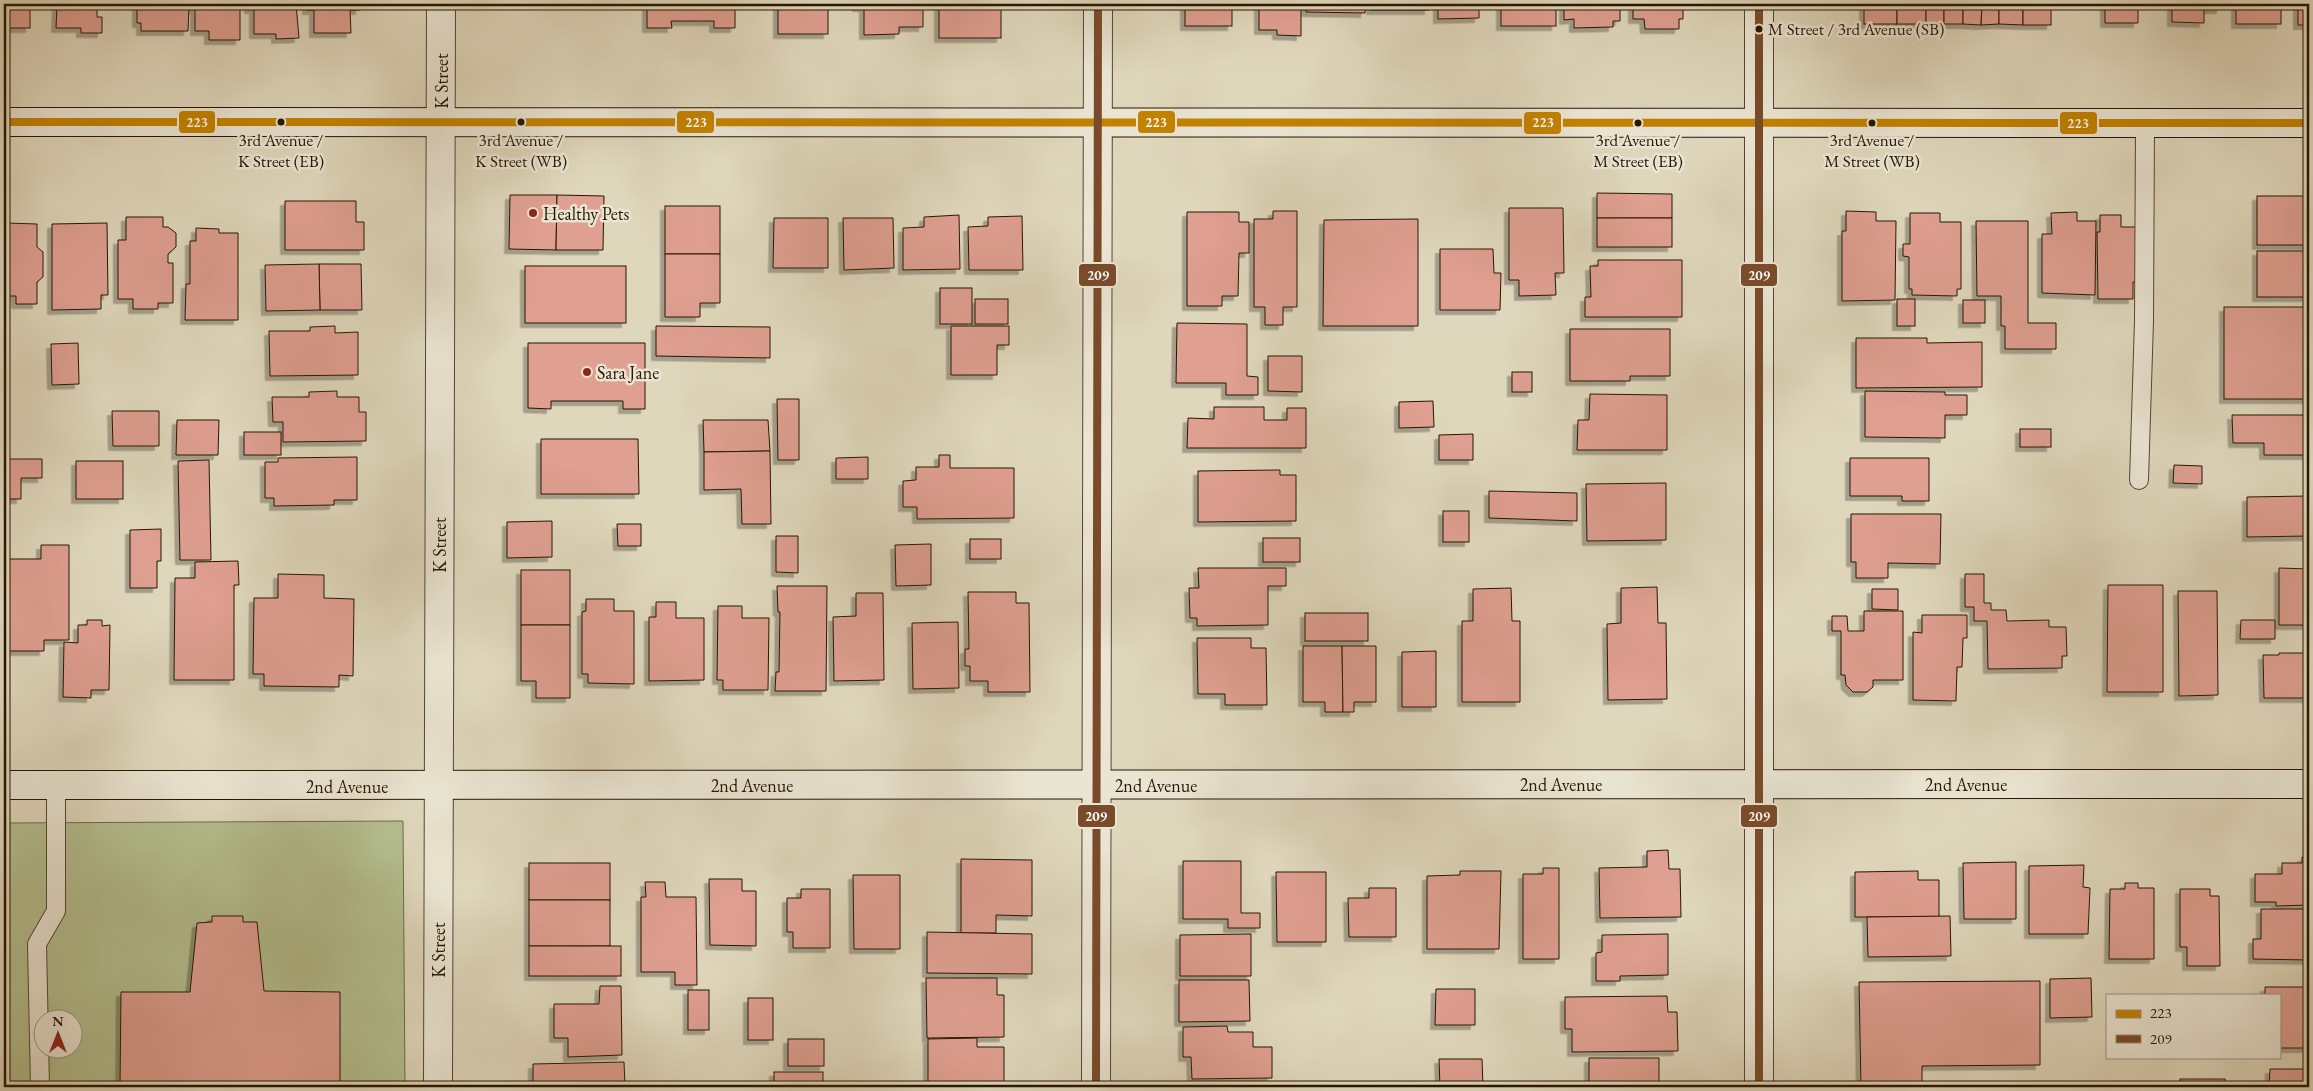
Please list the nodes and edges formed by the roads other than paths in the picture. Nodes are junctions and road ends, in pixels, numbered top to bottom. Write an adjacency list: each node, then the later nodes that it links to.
1 (441, 4): 6 (street, K Street)
2 (1098, 4): 5 (street)
3 (1759, 4): 9 (street)
4 (4, 122): 6 (street)
5 (1098, 122): 6 (street); 9 (street); 15 (street)
6 (441, 123): 16 (street, K Street)
7 (2145, 123): 8 (street); 9 (street); 10 (lane)
8 (2309, 123)
9 (1760, 124): 11 (street)
10 (2140, 480)
11 (1758, 783): 12 (street, 2nd Avenue); 15 (street, 2nd Avenue); 20 (street)
12 (2309, 784)
13 (4, 785): 14 (street, 2nd Avenue)
14 (56, 785): 16 (street, 2nd Avenue); 17 (lane)
15 (1098, 785): 16 (street, 2nd Avenue); 19 (street)
16 (438, 786): 18 (street, K Street)
17 (40, 1087)
18 (438, 1087)
19 (1096, 1087)
20 (1759, 1087)

